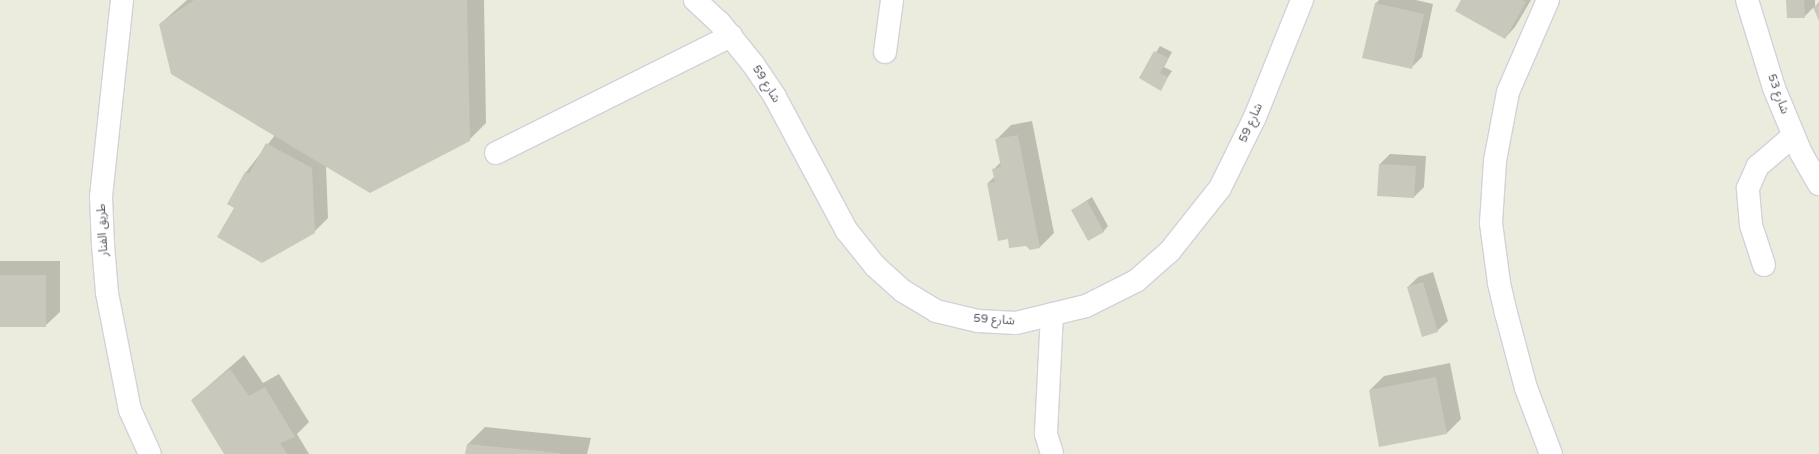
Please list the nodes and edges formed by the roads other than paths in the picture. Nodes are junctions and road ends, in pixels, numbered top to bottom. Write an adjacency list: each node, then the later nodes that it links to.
1 (122, 0): 14 (street, طريق الفنار)
2 (695, 0): 7 (street, شارع 59)
3 (892, 0): 8 (street)
4 (1302, 0): 13 (street, شارع 59)
5 (1548, 0): 16 (street)
6 (1747, 0): 9 (street, شارع 53)
7 (731, 36): 10 (street); 13 (street, شارع 59)
8 (885, 52)
9 (1793, 136): 11 (street, شارع 53); 12 (street)
10 (496, 152)
11 (1819, 184)
12 (1764, 265)
13 (1052, 314): 15 (street)
14 (150, 454)
15 (1052, 454)
16 (1551, 454)

